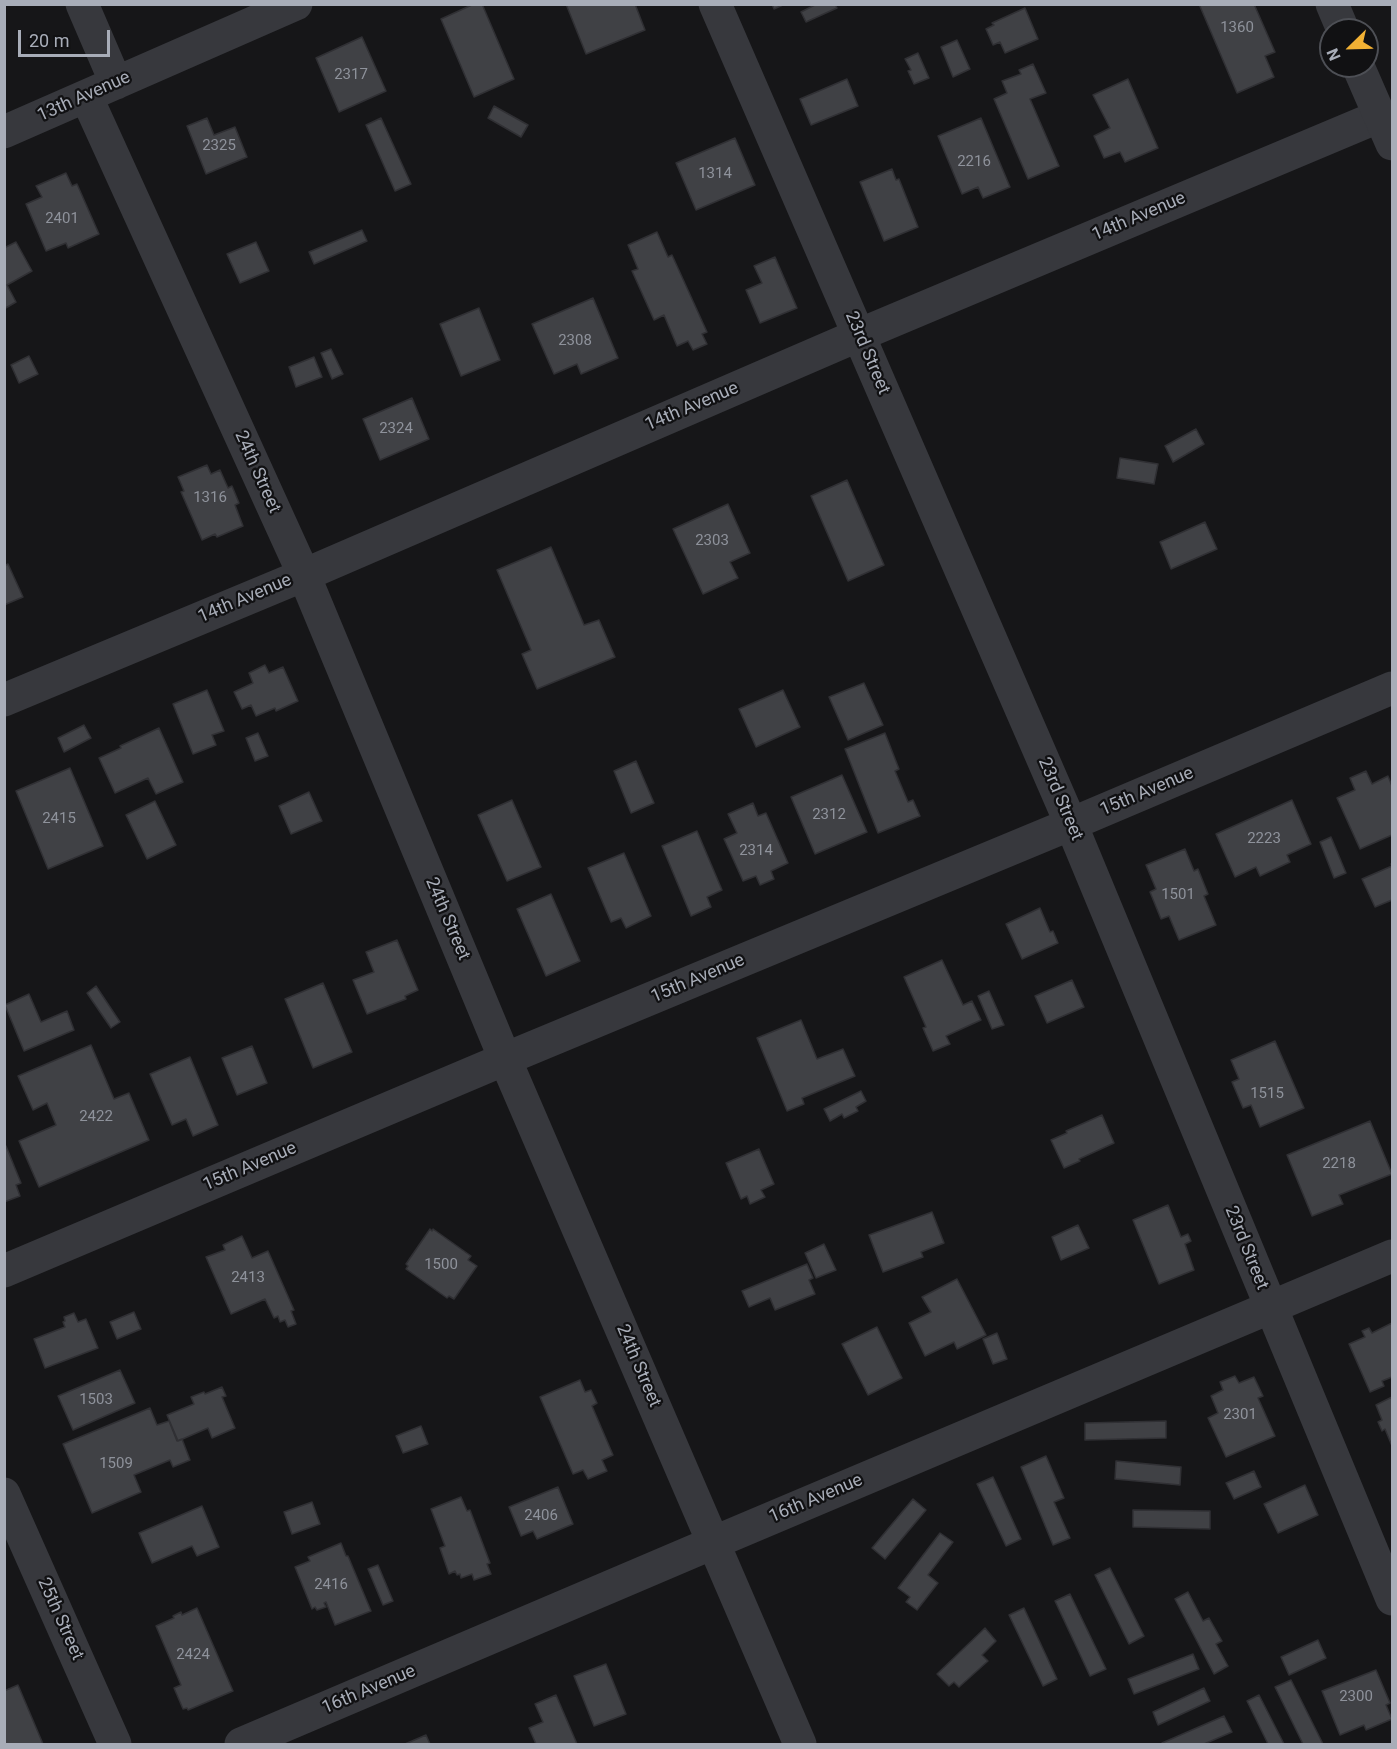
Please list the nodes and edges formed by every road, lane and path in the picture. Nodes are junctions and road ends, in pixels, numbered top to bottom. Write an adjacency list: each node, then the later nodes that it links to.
1 (82, 4): 7 (street)
2 (296, 4): 7 (street, 13th Avenue)
3 (716, 4): 11 (street, 23rd Street)
4 (1332, 4): 5 (street)
5 (1338, 18)
6 (1363, 78): 9 (street)
7 (116, 83): 8 (street, 13th Avenue)
8 (86, 96): 10 (street, 13th Avenue); 12 (street, 24th Street)
9 (1386, 130): 11 (street, 14th Avenue)
10 (4, 132)
11 (859, 335): 12 (street, 14th Avenue); 15 (street, 23rd Street)
12 (304, 575): 14 (street, 14th Avenue); 16 (street, 24th Street)
13 (1392, 688): 15 (street, 15th Avenue)
14 (4, 700)
15 (1071, 824): 16 (street, 15th Avenue); 19 (street, 23rd Street)
16 (506, 1059): 18 (street, 15th Avenue); 21 (street, 24th Street)
17 (1392, 1256): 19 (street, 16th Avenue)
18 (4, 1271)
19 (1270, 1306): 21 (street, 16th Avenue); 22 (street, 23rd Street)
20 (4, 1494): 23 (street, 25th Street)
21 (714, 1542): 24 (street, 16th Avenue); 25 (street, 24th Street)
22 (1392, 1599)
23 (115, 1744)
24 (241, 1744)
25 (800, 1744)

